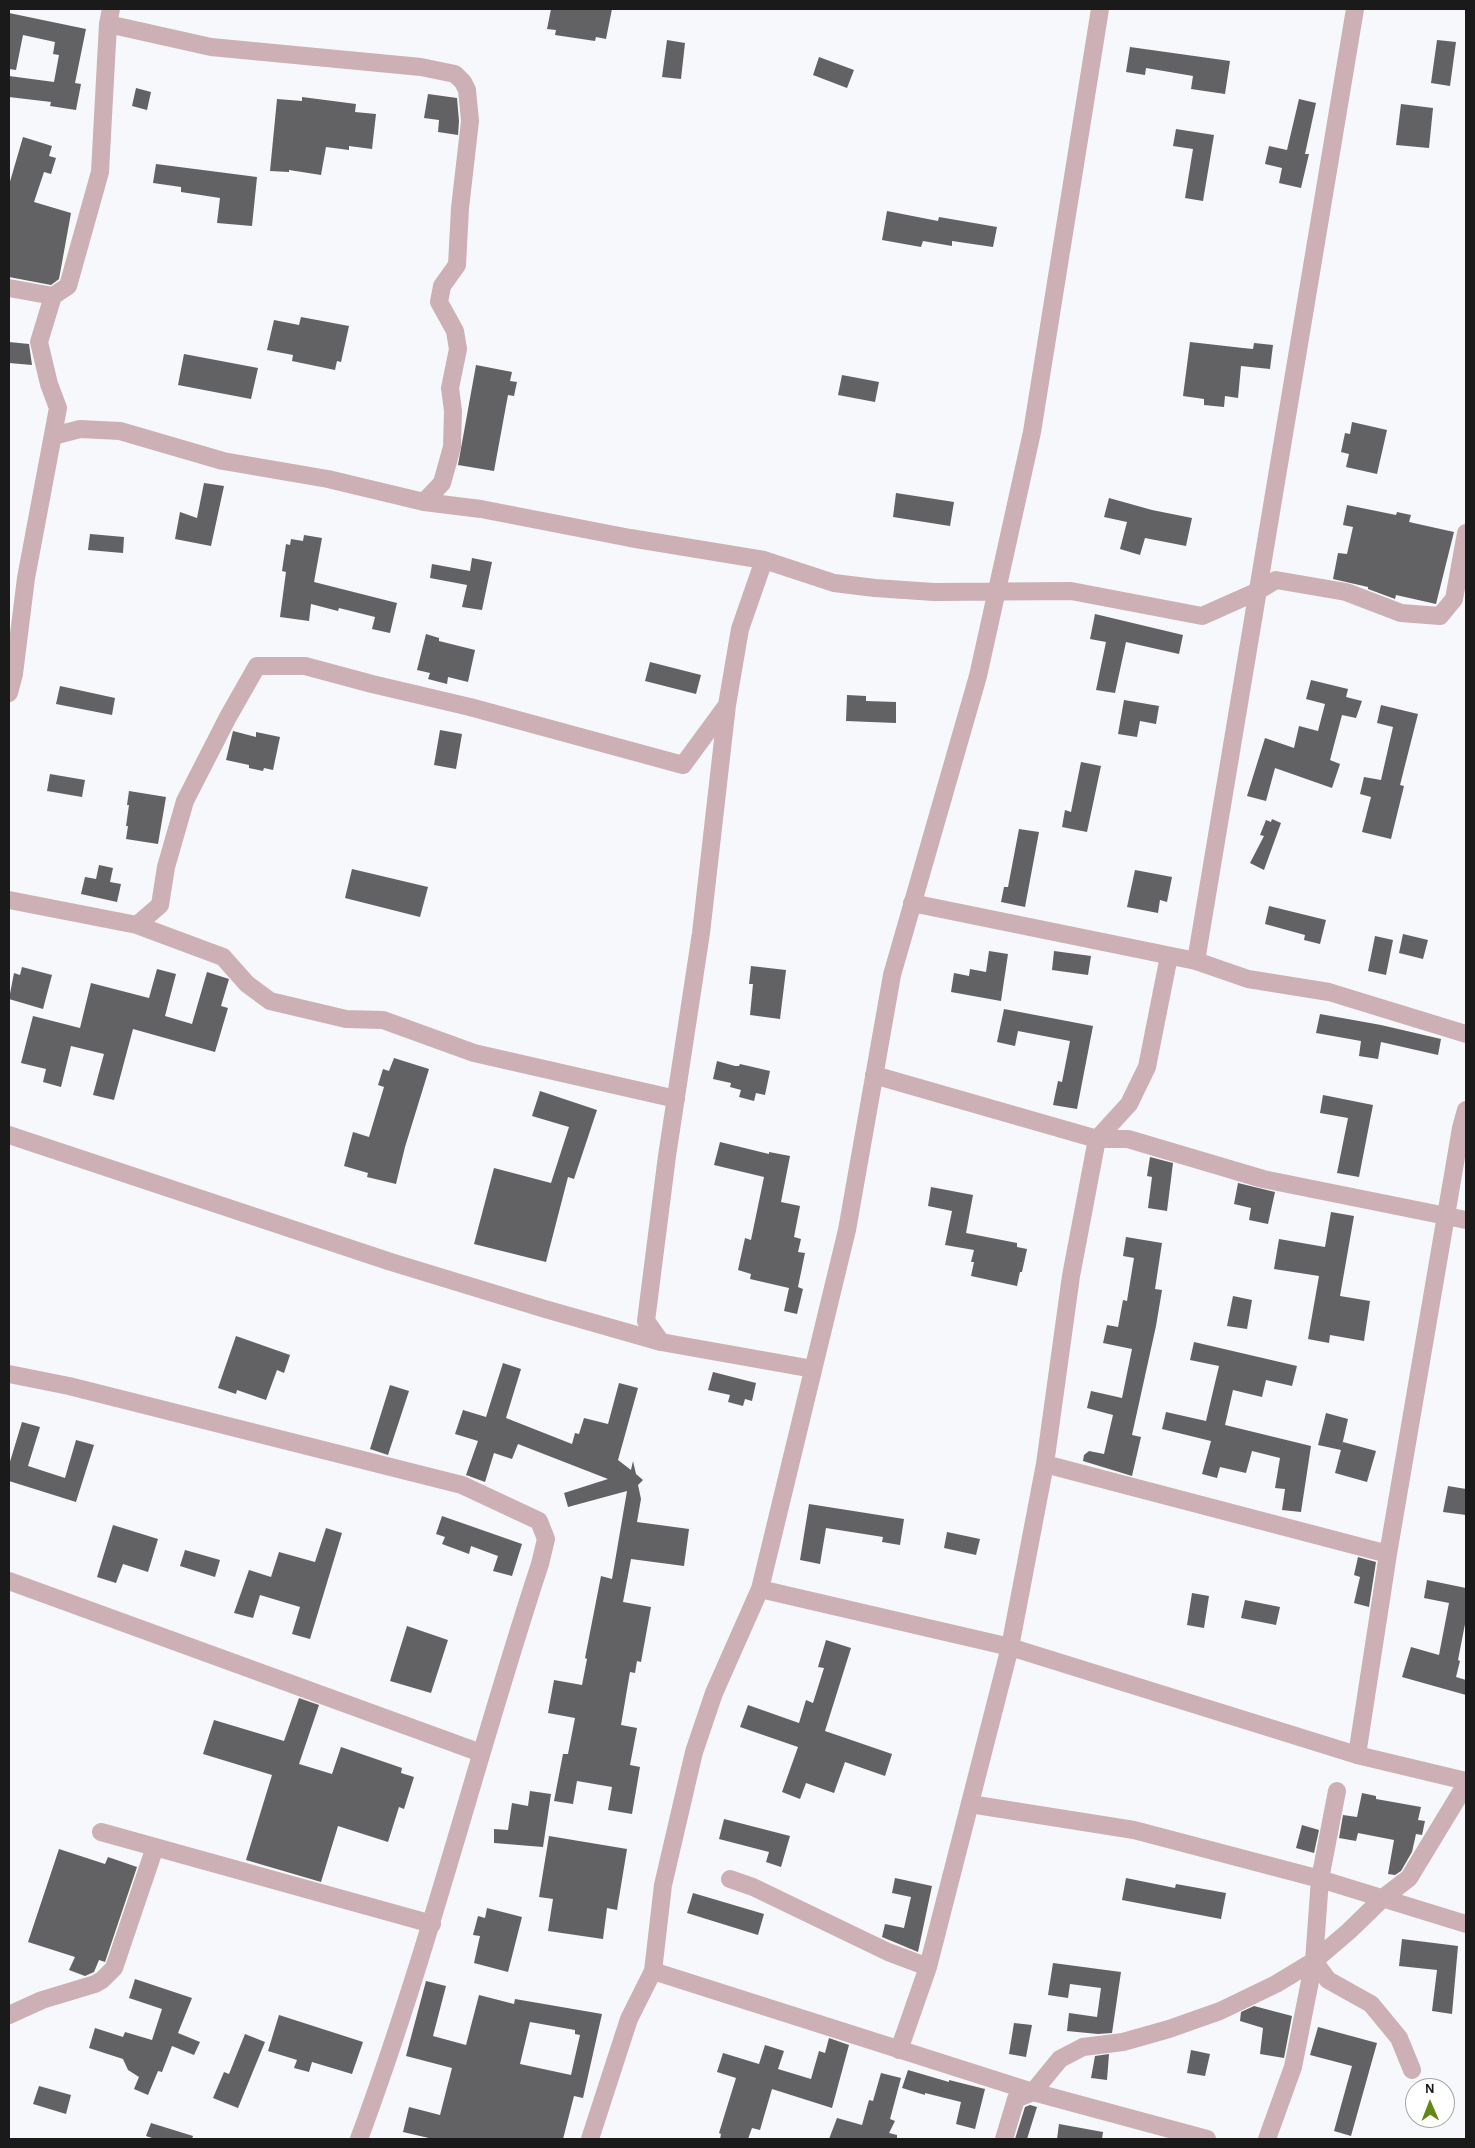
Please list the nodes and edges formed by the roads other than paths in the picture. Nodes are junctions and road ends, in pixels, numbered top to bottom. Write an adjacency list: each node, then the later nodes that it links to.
1 (1100, 9): 10 (street)
2 (1356, 9): 11 (street)
3 (110, 16): 5 (street); 7 (street)
4 (9, 288): 5 (street)
5 (53, 296): 6 (street)
6 (53, 436): 7 (street); 12 (street)
7 (424, 502): 9 (street)
8 (1466, 532): 11 (street)
9 (764, 560): 10 (street); 13 (street)
10 (997, 592): 11 (street); 15 (street)
11 (1256, 592): 18 (street)
12 (9, 693)
13 (726, 705): 16 (street); 21 (street)
14 (9, 900): 16 (street)
15 (912, 903): 17 (street); 20 (street)
16 (138, 925): 21 (street)
17 (1168, 956): 18 (street); 24 (street)
18 (1196, 961): 19 (street)
19 (1466, 1034)
20 (874, 1075): 24 (street); 28 (street)
21 (676, 1100): 27 (street)
22 (1466, 1110): 25 (street)
23 (9, 1135): 27 (street)
24 (1097, 1139): 25 (street); 30 (street)
25 (1447, 1215): 26 (street); 31 (street)
26 (1466, 1220)
27 (661, 1342): 28 (street)
28 (813, 1369): 33 (street)
29 (9, 1374): 35 (street)
30 (1045, 1464): 31 (street); 34 (street)
31 (1388, 1554): 36 (street)
32 (9, 1581): 35 (street)
33 (760, 1589): 34 (street); 49 (street)
34 (1010, 1646): 36 (street); 39 (street)
35 (481, 1753): 45 (street)
36 (1357, 1755): 37 (street)
37 (1466, 1783): 44 (street)
38 (1337, 1791): 43 (street)
39 (970, 1804): 43 (street); 48 (street)
40 (101, 1832): 41 (street)
41 (155, 1847): 45 (street); 50 (street)
42 (730, 1879): 48 (street)
43 (1320, 1879): 44 (street); 47 (street)
44 (1383, 1898): 46 (street); 47 (street)
45 (432, 1924): 54 (street)
46 (1466, 1924)
47 (1314, 1961): 52 (street); 53 (street); 58 (street)
48 (928, 1967): 51 (street)
49 (653, 1972): 51 (street); 55 (street)
50 (9, 2015)
51 (899, 2050): 53 (street)
52 (1412, 2070)
53 (1033, 2092): 56 (street); 57 (street)
54 (359, 2139)
55 (590, 2139)
56 (1004, 2139)
57 (1206, 2139)
58 (1267, 2139)

